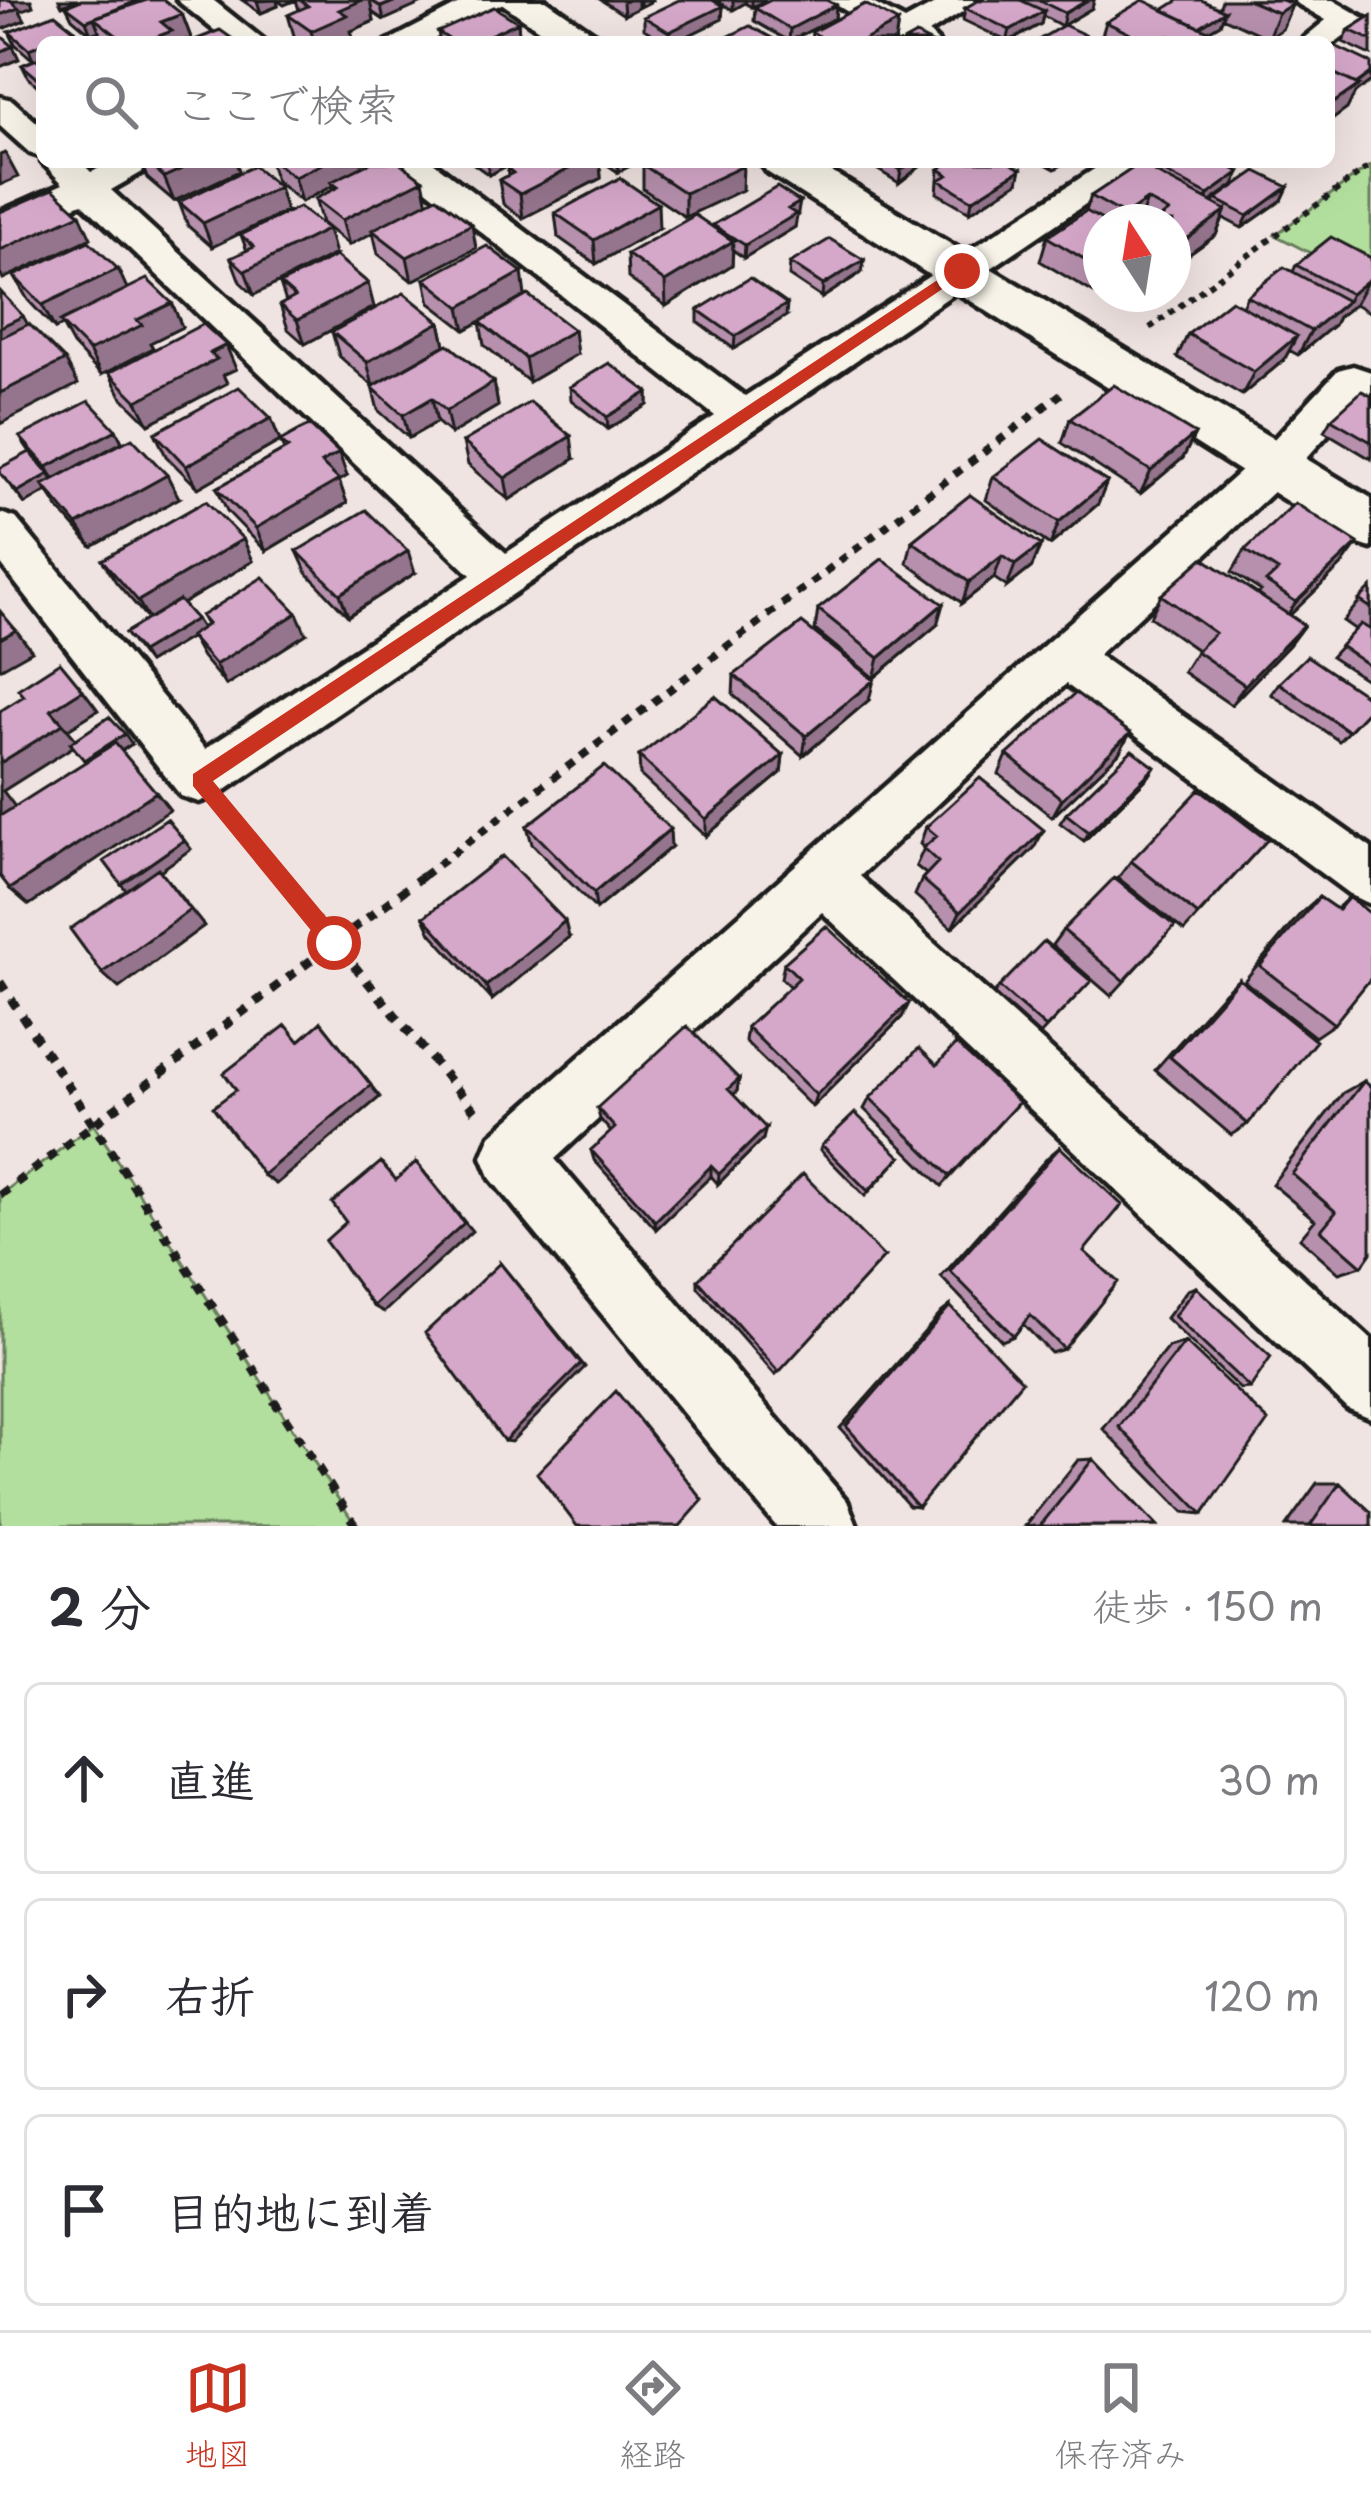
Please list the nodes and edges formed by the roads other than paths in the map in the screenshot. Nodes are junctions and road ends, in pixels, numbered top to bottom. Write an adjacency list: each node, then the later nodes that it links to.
1 (193, 0): 7 (street)
2 (493, 0): 8 (street)
3 (518, 0): 9 (street)
4 (844, 0): 10 (street)
5 (965, 0): 11 (street)
6 (1307, 0): 12 (street)
7 (242, 36)
8 (415, 36)
9 (576, 36)
10 (912, 36)
11 (915, 36)
12 (1324, 36)
13 (0, 106): 14 (street)
14 (36, 140)
15 (110, 168): 19 (street)
16 (418, 168): 23 (street)
17 (793, 168): 21 (street)
18 (1120, 168): 21 (street)
19 (73, 175): 20 (street); 27 (street)
20 (0, 226)
21 (962, 271): 23 (street); 24 (street)
22 (1371, 390): 24 (street)
23 (745, 417): 27 (street)
24 (1274, 465): 25 (street); 28 (street)
25 (1371, 526)
26 (0, 530): 27 (street)
27 (504, 579)
28 (1064, 656): 29 (street); 30 (street)
29 (822, 877): 31 (street); 32 (street)
30 (1371, 879)
31 (1371, 1384)
32 (822, 1526)

